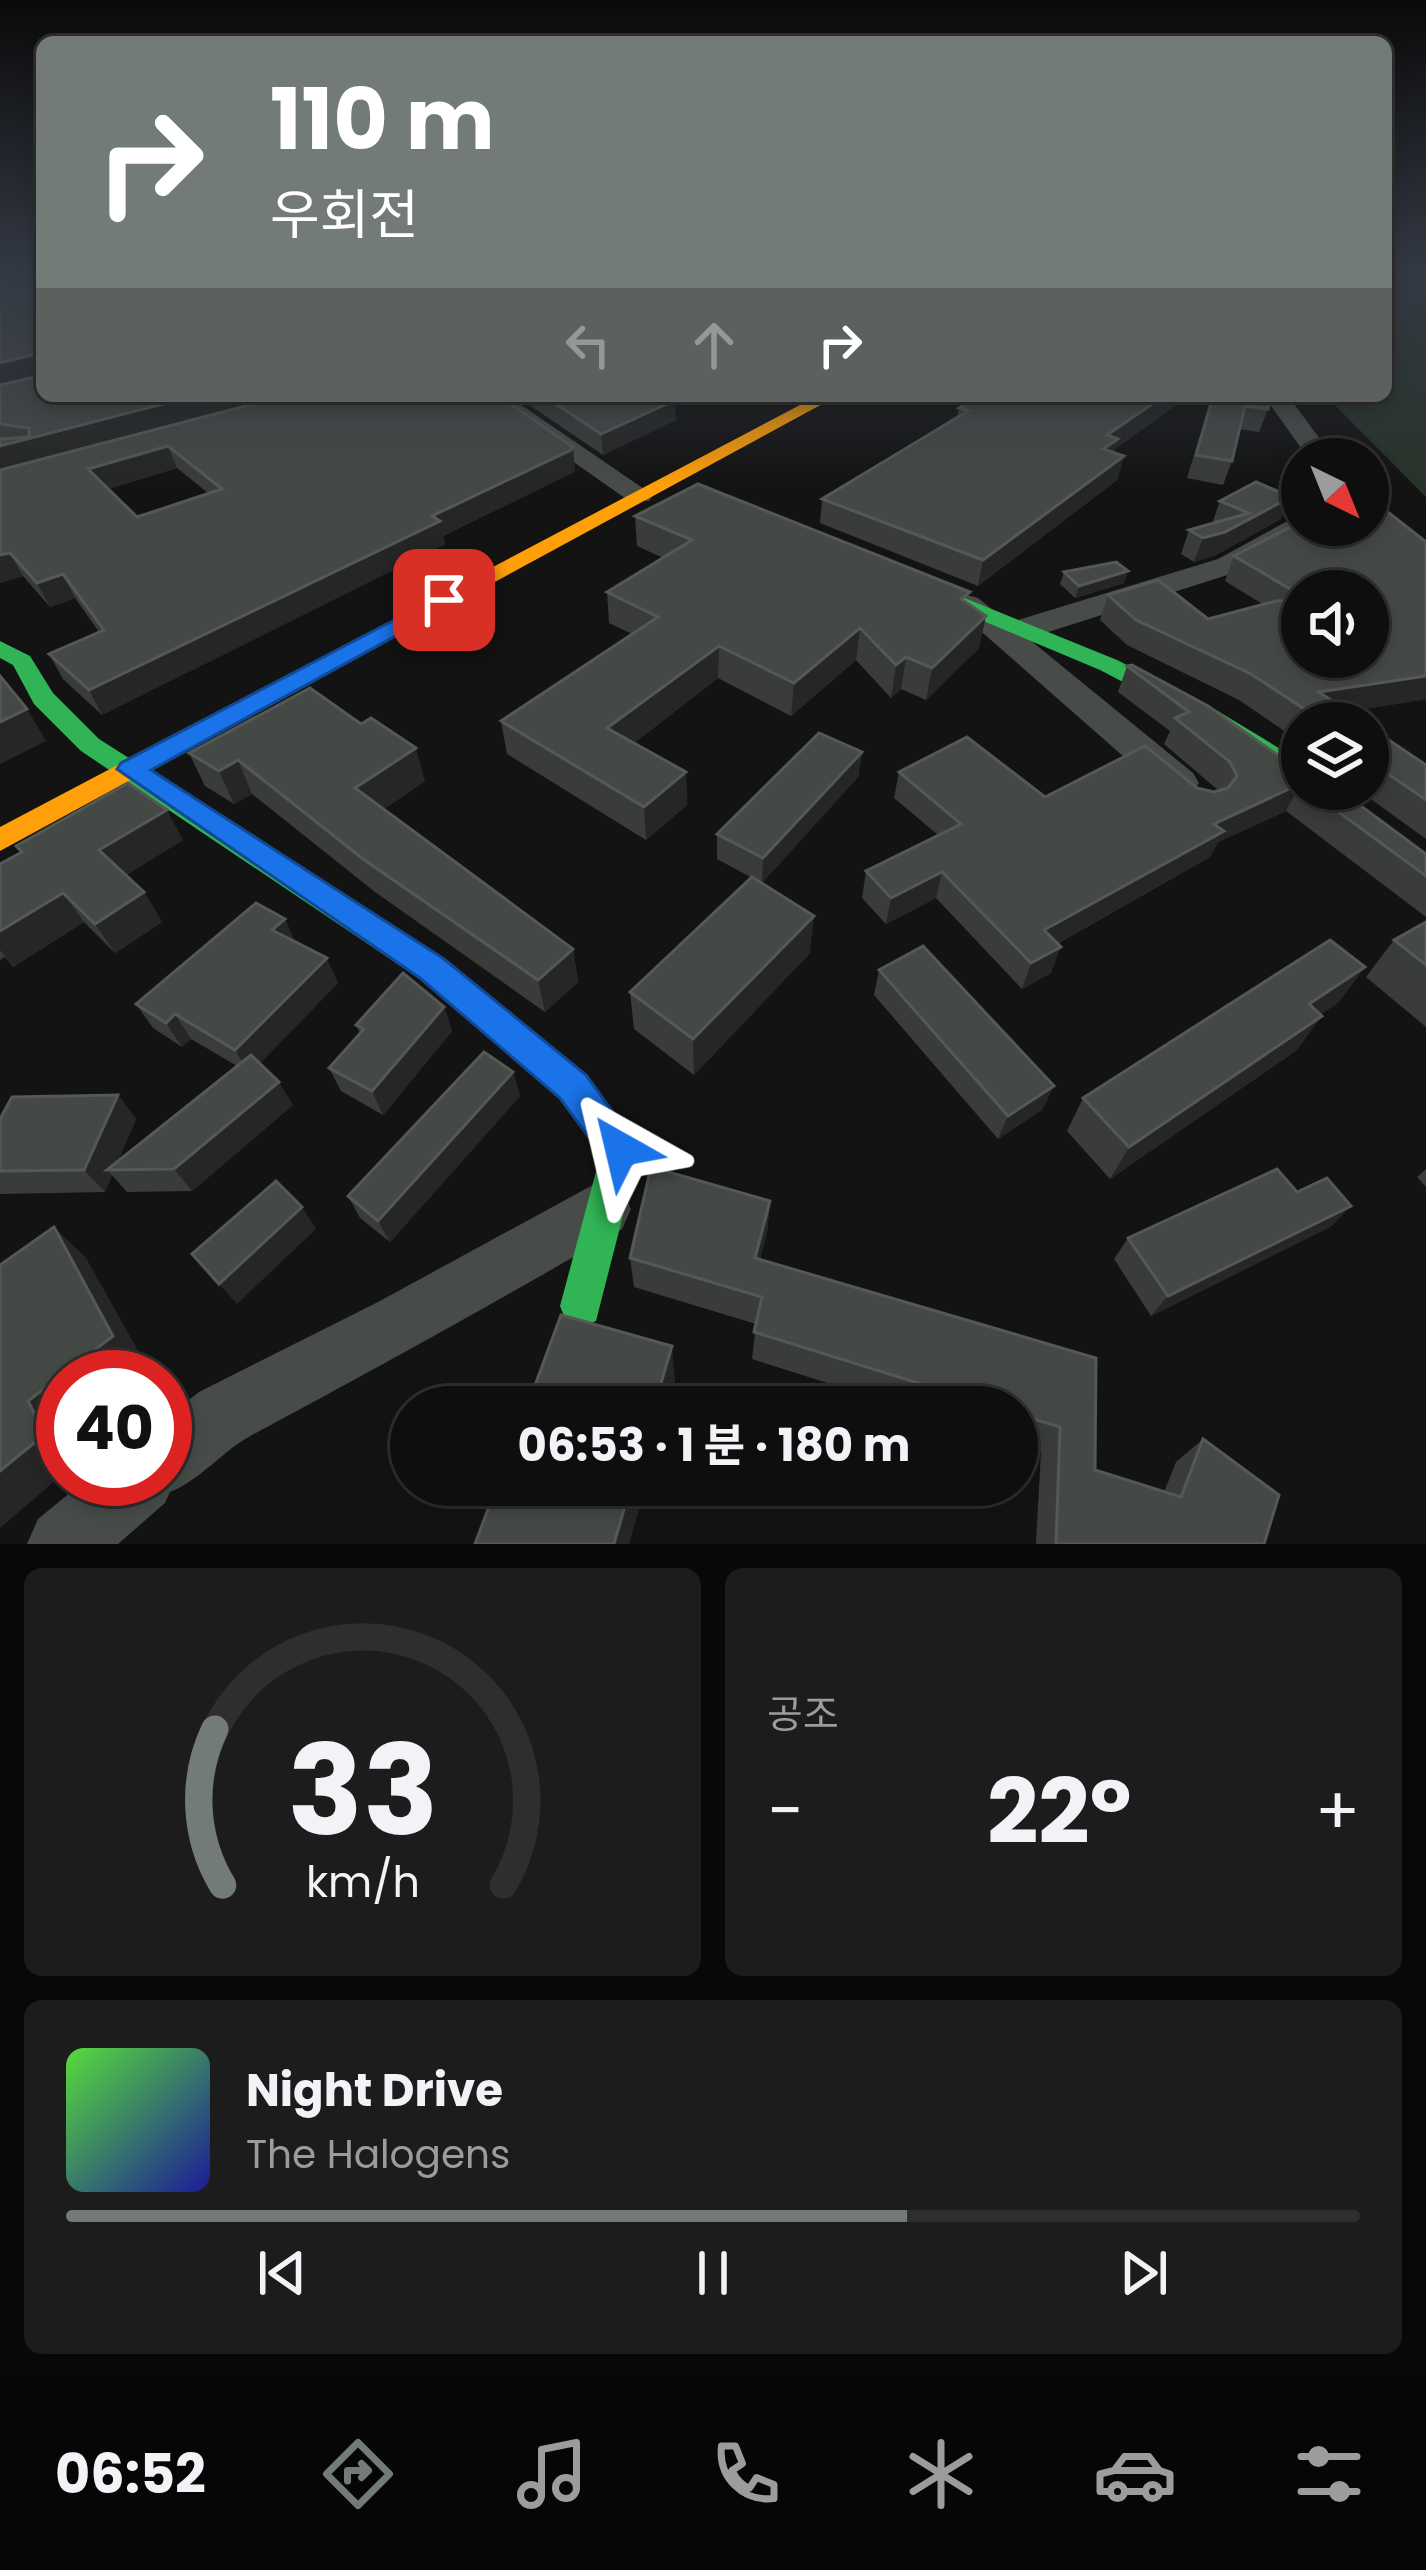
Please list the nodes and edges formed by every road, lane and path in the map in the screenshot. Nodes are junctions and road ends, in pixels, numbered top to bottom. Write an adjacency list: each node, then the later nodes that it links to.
1 (501, 402): 6 (street)
2 (818, 402): 5 (street)
3 (1280, 402): 4 (street)
4 (1307, 438)
5 (667, 481): 6 (street); 7 (street)
6 (639, 495): 14 (street)
7 (710, 499)
8 (1281, 535): 11 (street)
9 (881, 570): 10 (street)
10 (967, 605): 11 (street); 15 (street)
11 (1030, 626): 13 (street)
12 (0, 648): 14 (street)
13 (1281, 761)
14 (131, 769): 16 (street); 17 (street)
15 (1200, 800)
16 (0, 840)
17 (606, 1207): 18 (street); 19 (street)
18 (580, 1306)
19 (192, 1438)
20 (109, 1506): 21 (street)
21 (63, 1544)

